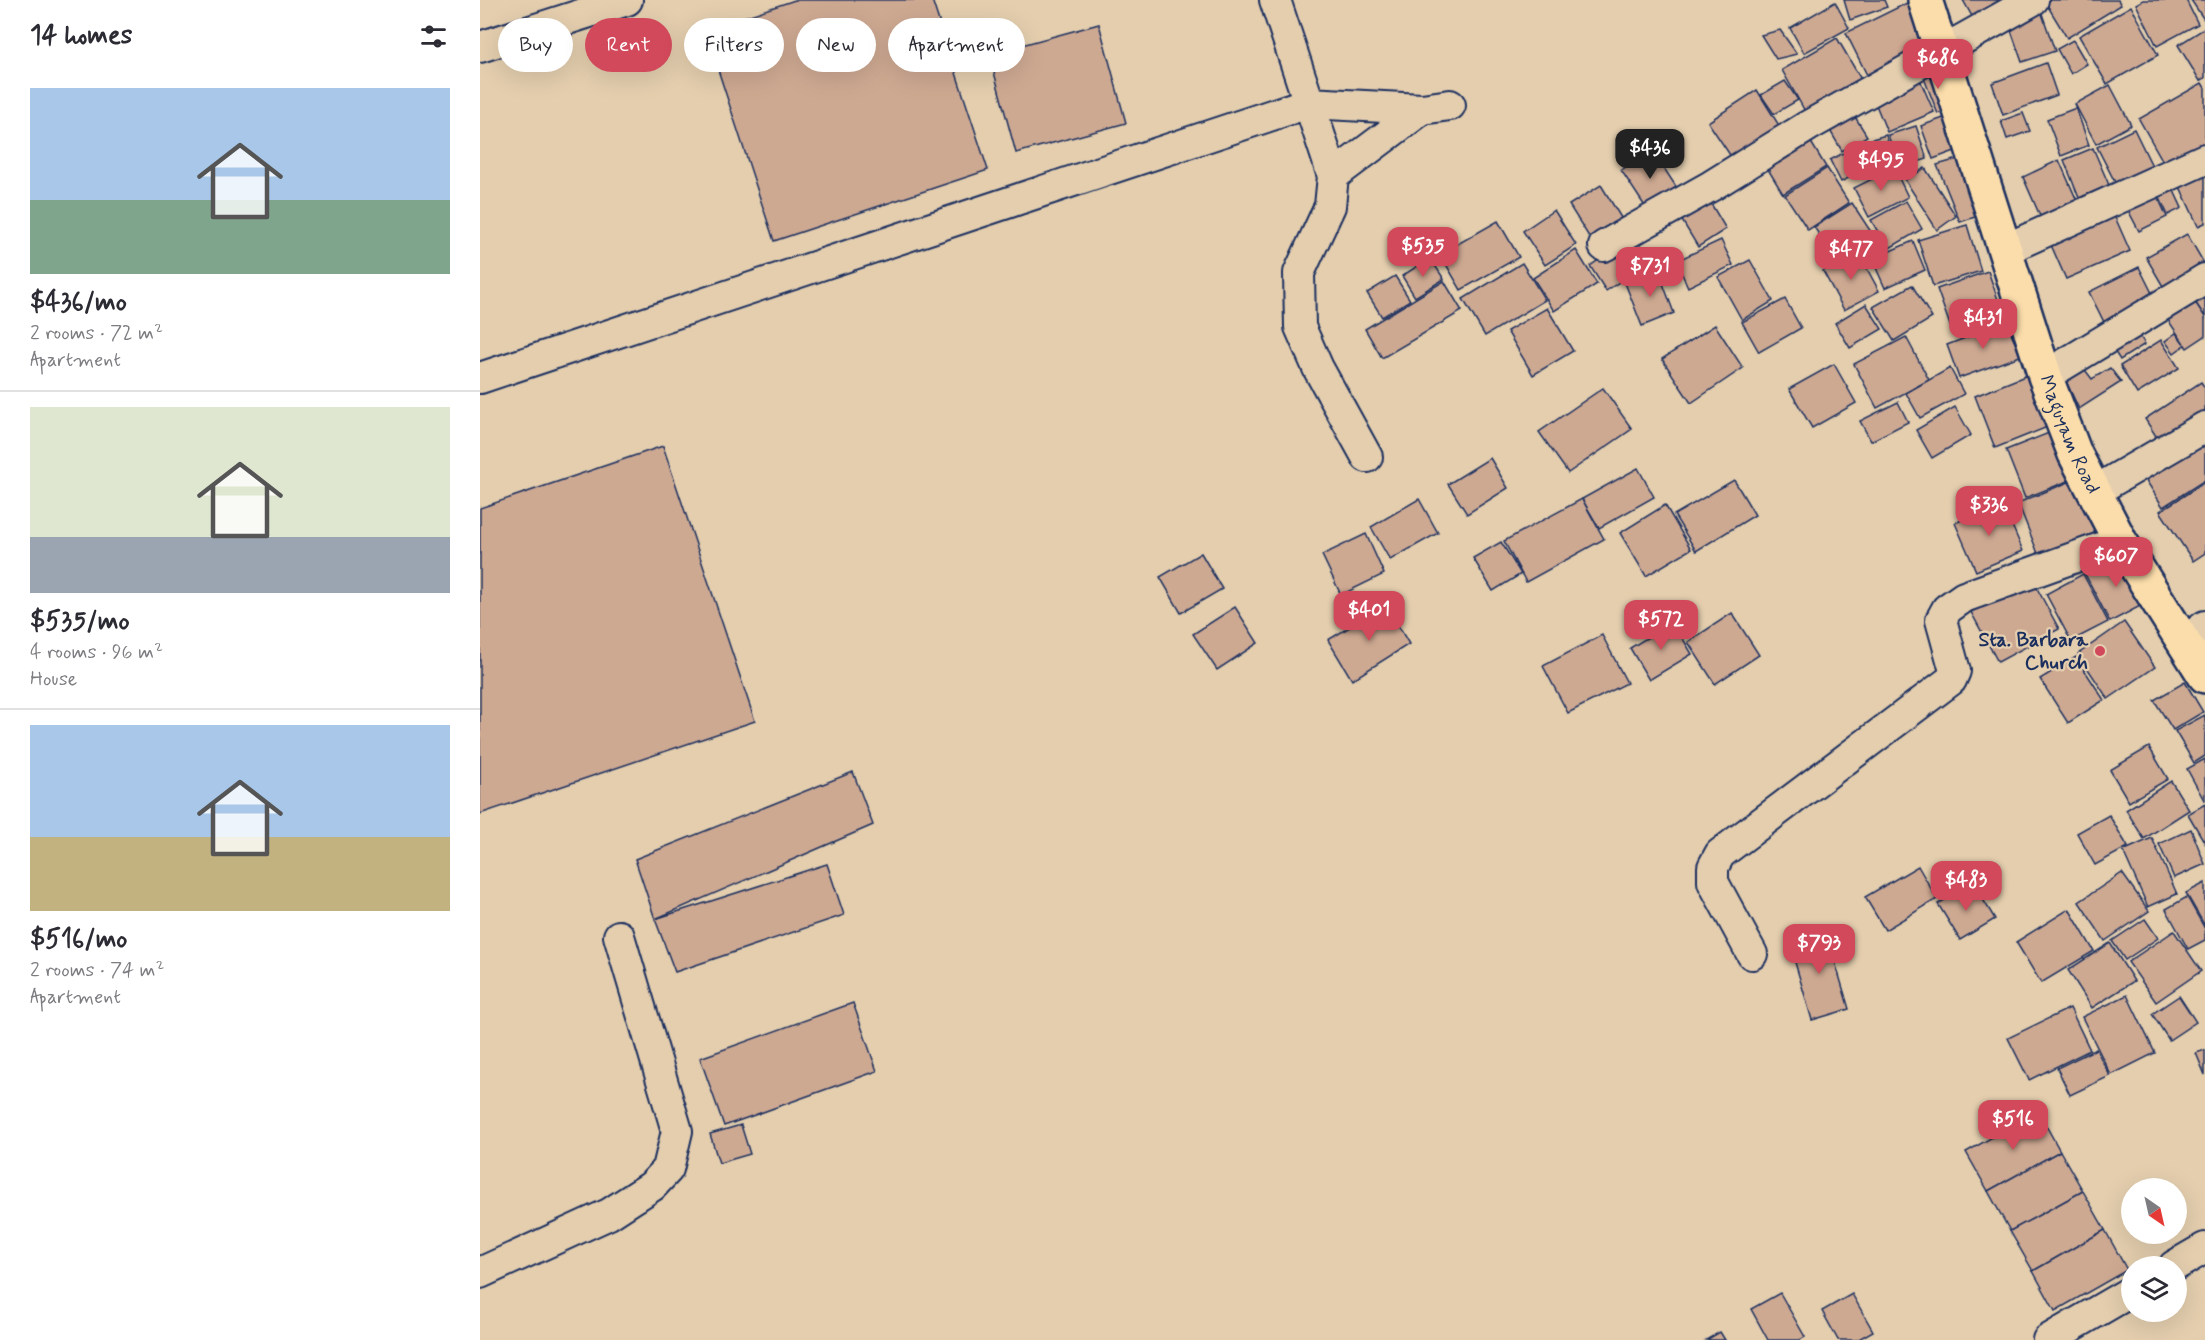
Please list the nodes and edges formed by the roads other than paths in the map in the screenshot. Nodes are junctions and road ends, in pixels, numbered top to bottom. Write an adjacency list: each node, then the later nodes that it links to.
1 (627, 0): 5 (street)
2 (1275, 0): 7 (street)
3 (1925, 0): 6 (main road, Maguyam Road)
4 (2033, 0): 6 (street)
5 (480, 47)
6 (1943, 51): 10 (street); 11 (main road, Maguyam Road)
7 (1308, 104): 9 (street); 9 (street); 14 (street)
8 (2205, 159): 11 (street)
9 (1332, 176): 16 (street)
10 (1604, 246)
11 (2004, 250): 13 (main road, Maguyam Road)
12 (2205, 279): 13 (street)
13 (2045, 376): 17 (main road, Maguyam Road)
14 (480, 378)
15 (2205, 427): 17 (street)
16 (1367, 457)
17 (2095, 491): 18 (main road, Maguyam Road)
18 (2120, 541): 19 (main road, Maguyam Road); 22 (street)
19 (2194, 634): 20 (main road, Maguyam Road)
20 (2205, 676)
21 (619, 936): 25 (street)
22 (1752, 954)
23 (2205, 1248): 24 (street)
24 (2187, 1258)
25 (480, 1273)
26 (2121, 1297): 27 (street)
27 (2048, 1340)

